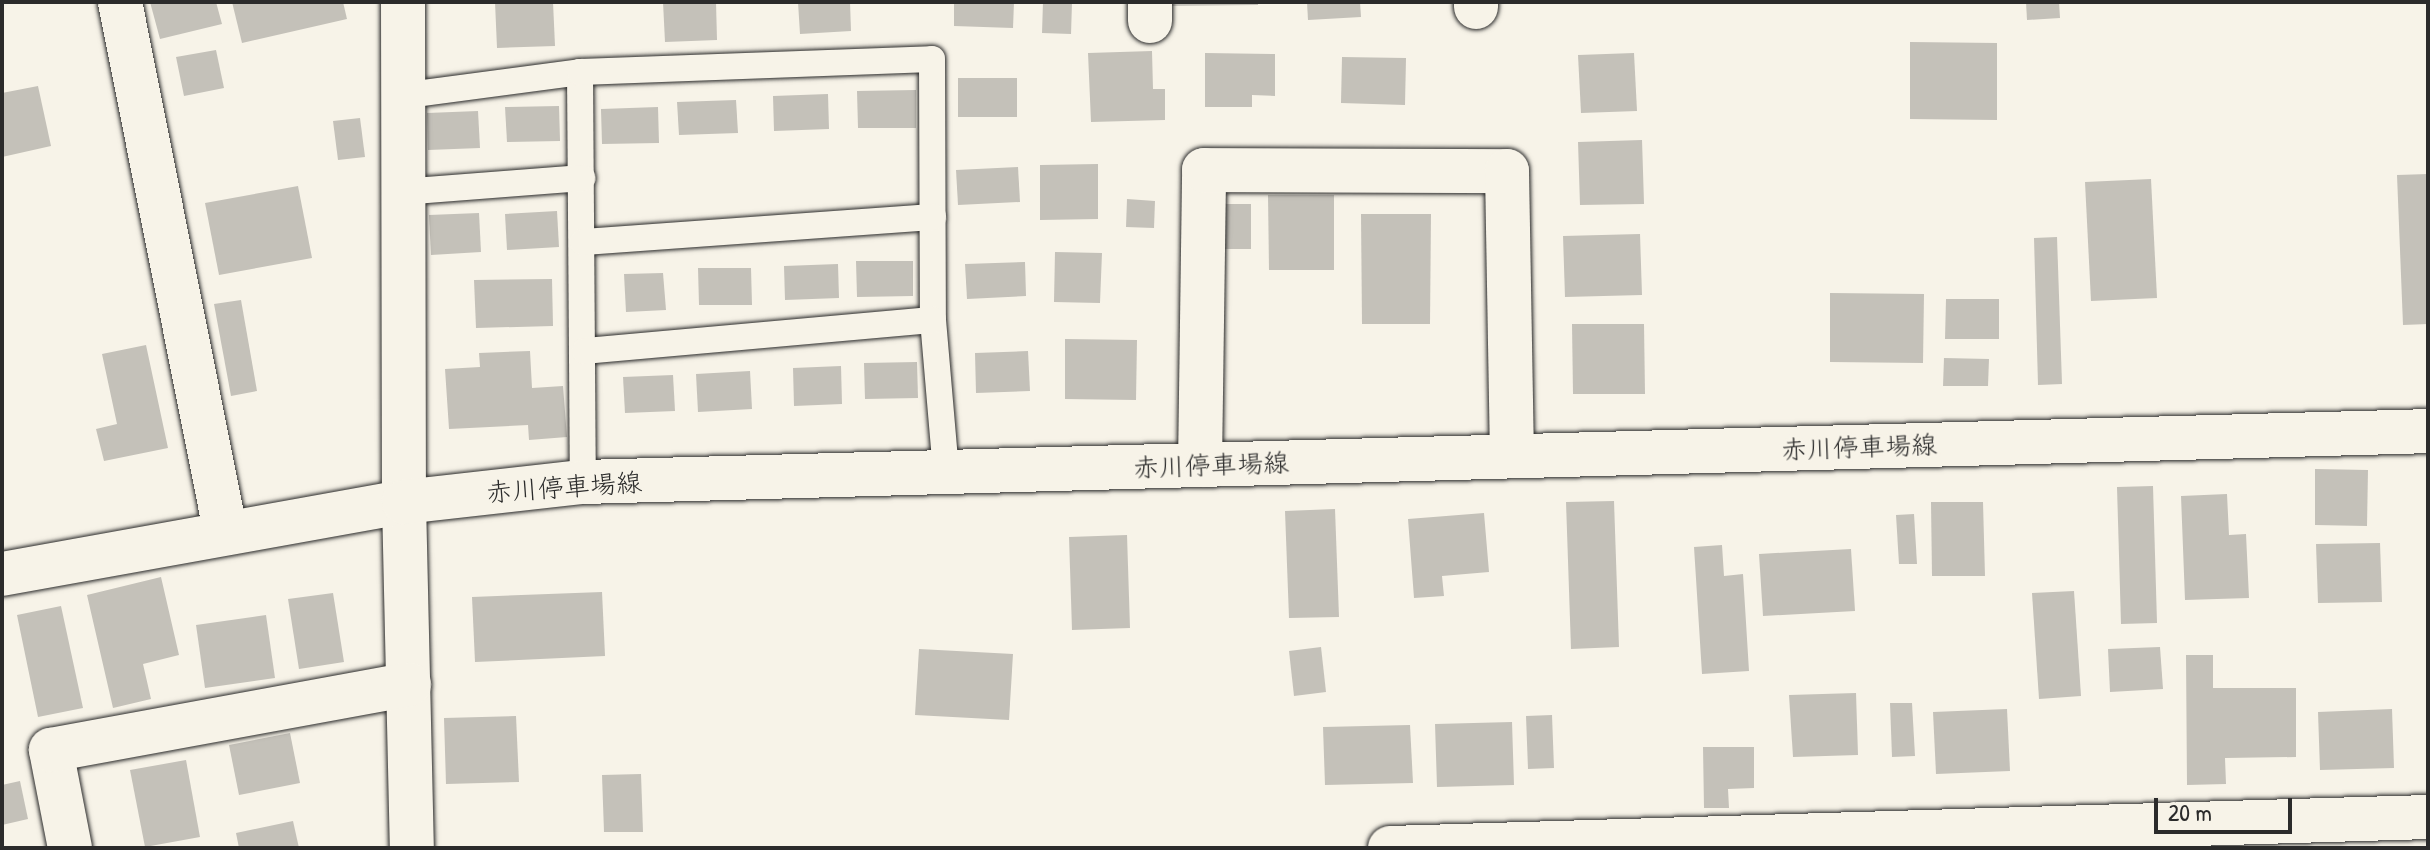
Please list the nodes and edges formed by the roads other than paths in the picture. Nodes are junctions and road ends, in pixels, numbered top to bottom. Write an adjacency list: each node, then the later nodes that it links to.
1 (120, 2): 17 (street)
2 (403, 2): 4 (street)
3 (580, 72): 4 (lane); 5 (lane); 7 (lane)
4 (401, 96): 6 (street)
5 (582, 178): 6 (lane); 8 (lane)
6 (401, 192): 16 (street)
7 (933, 217): 8 (lane); 9 (lane)
8 (583, 242): 10 (lane)
9 (933, 320): 10 (lane); 14 (lane)
10 (585, 351): 15 (lane)
11 (2428, 431): 12 (street, 赤川停車場線)
12 (1512, 456): 13 (street, 赤川停車場線); 13 (street)
13 (1200, 465): 14 (street, 赤川停車場線)
14 (946, 472): 15 (street, 赤川停車場線)
15 (583, 482): 16 (street, 赤川停車場線)
16 (404, 502): 17 (street, 赤川停車場線); 19 (street)
17 (225, 530): 18 (street, 赤川停車場線)
18 (2, 574)
19 (409, 684): 22 (street); 23 (street)
20 (2428, 817): 21 (street)
21 (2310, 833): 24 (street)
22 (70, 848)
23 (412, 848)
24 (1390, 848)

